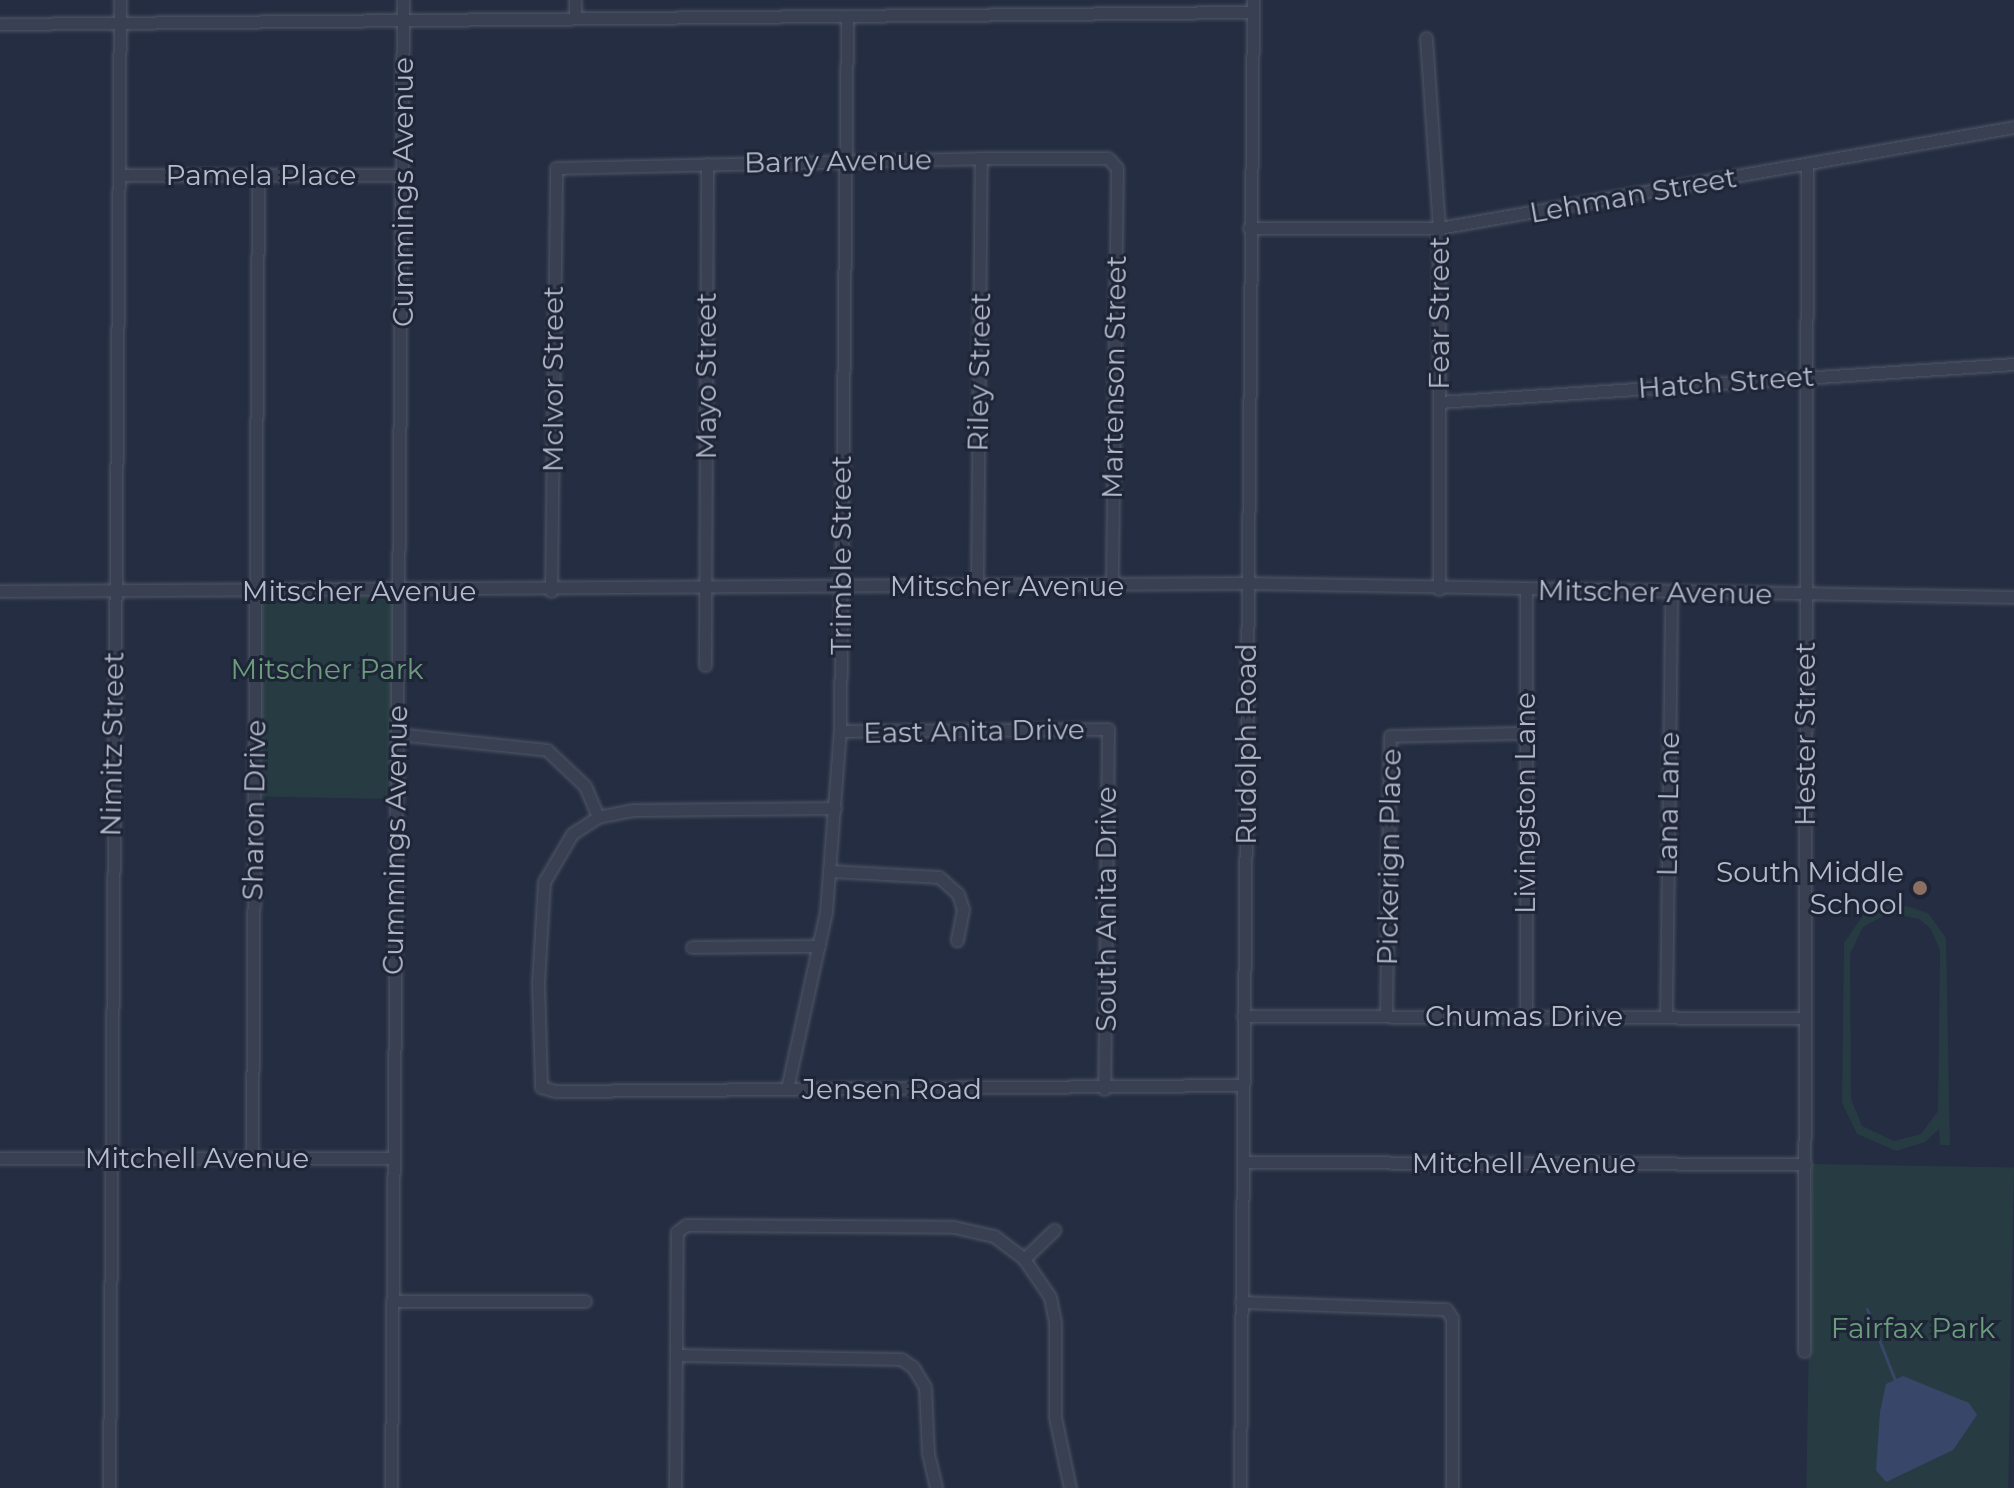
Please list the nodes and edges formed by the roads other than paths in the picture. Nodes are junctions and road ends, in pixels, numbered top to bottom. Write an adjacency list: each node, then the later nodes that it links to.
1 (120, 0): 11 (street, Nimitz Street)
2 (403, 0): 9 (street, Cummings Avenue)
3 (575, 0): 8 (street)
4 (1112, 0): 6 (street)
5 (1253, 6): 6 (street); 23 (street, Rudolph Road)
6 (1112, 14): 7 (street)
7 (847, 17): 8 (street); 15 (street, Trimble Street)
8 (575, 18): 9 (street)
9 (404, 21): 11 (street); 22 (street, Cummings Avenue)
10 (0, 24): 11 (street)
11 (120, 24): 20 (street, Nimitz Street)
12 (1426, 38): 24 (street, Fear Street)
13 (2014, 127): 17 (street, Lehman Street)
14 (981, 158): 15 (street, Barry Avenue); 19 (street, Barry Avenue); 29 (street, Riley Street)
15 (843, 162): 16 (street, Barry Avenue); 31 (street, Trimble Street)
16 (707, 164): 18 (street, Barry Avenue); 32 (street, Mayo Street)
17 (1807, 165): 24 (street, Lehman Street); 26 (street, Hester Street)
18 (556, 168): 39 (street, McIvor Street)
19 (1117, 168): 30 (street, Martenson Street)
20 (119, 175): 21 (street, Pamela Place); 37 (street, Nimitz Street)
21 (258, 175): 22 (street, Pamela Place); 38 (street, Sharon Drive)
22 (403, 175): 34 (street, Cummings Avenue)
23 (1249, 228): 24 (street, Lehman Street); 28 (street, Rudolph Road)
24 (1439, 228): 27 (street, Fear Street)
25 (2014, 364): 26 (street, Hatch Street)
26 (1808, 376): 27 (street, Hatch Street); 41 (street, Hester Street)
27 (1439, 402): 33 (street, Fear Street)
28 (1247, 583): 30 (street, Mitscher Avenue); 33 (street, Mitscher Avenue); 55 (street, Rudolph Road)
29 (977, 586): 30 (street, Mitscher Avenue); 31 (street, Mitscher Avenue)
30 (1112, 586)
31 (840, 587): 32 (street, Mitscher Avenue); 45 (street, Trimble Street)
32 (704, 589): 39 (street, Mitscher Avenue); 43 (street, Mayo Street)
33 (1439, 589): 35 (street, Mitscher Avenue)
34 (399, 590): 38 (street, Mitscher Avenue); 39 (street, Mitscher Avenue); 47 (street, Cummings Avenue)
35 (1526, 590): 40 (street, Mitscher Avenue); 46 (street, Livingston Lane)
36 (0, 591): 37 (street, Mitscher Avenue)
37 (114, 591): 38 (street, Mitscher Avenue); 65 (street, Nimitz Street)
38 (257, 591): 62 (street, Sharon Drive)
39 (551, 591)
40 (1671, 591): 41 (street, Mitscher Avenue); 57 (street, Lana Lane)
41 (1806, 595): 42 (street, Mitscher Avenue); 58 (street, Hester Street)
42 (2014, 597)
43 (705, 665)
44 (1108, 729): 45 (street, East Anita Drive); 61 (street, South Anita Drive)
45 (840, 731): 48 (street, Trimble Street)
46 (1523, 733): 54 (street, Pickerign Place); 56 (street, Livingston Lane)
47 (396, 734): 49 (street); 64 (street, Cummings Avenue)
48 (835, 808): 49 (street); 50 (street, Trimble Street)
49 (598, 817): 60 (street, Jensen Road)
50 (831, 871): 51 (street); 52 (street, Trimble Street)
51 (957, 940)
52 (819, 946): 53 (street); 60 (street, Trimble Street)
53 (692, 947)
54 (1386, 1015): 55 (street, Chumas Drive); 56 (street, Chumas Drive)
55 (1243, 1016): 59 (street, Rudolph Road)
56 (1526, 1016): 57 (street, Chumas Drive)
57 (1666, 1017): 58 (street, Chumas Drive)
58 (1804, 1018): 67 (street, Hester Street)
59 (1243, 1085): 61 (street, Jensen Road); 66 (street, Rudolph Road)
60 (787, 1089): 61 (street, Jensen Road)
61 (1104, 1089)
62 (252, 1157): 64 (street, Mitchell Avenue); 65 (street, Mitchell Avenue)
63 (0, 1158): 65 (street, Mitchell Avenue)
64 (393, 1158): 70 (street, Cummings Avenue)
65 (110, 1159): 75 (street, Nimitz Street)
66 (1243, 1162): 67 (street, Mitchell Avenue); 72 (street, Rudolph Road)
67 (1805, 1164): 73 (street, Hester Street)
68 (1054, 1230): 69 (street)
69 (1024, 1259): 74 (street); 79 (street)
70 (394, 1301): 71 (street); 76 (street, Cummings Avenue)
71 (585, 1301)
72 (1241, 1302): 80 (street, Rudolph Road); 81 (street)
73 (1804, 1351)
74 (677, 1355): 77 (street); 78 (street)
75 (109, 1488)
76 (391, 1488)
77 (675, 1488)
78 (936, 1488)
79 (1070, 1488)
80 (1240, 1488)
81 (1452, 1488)

